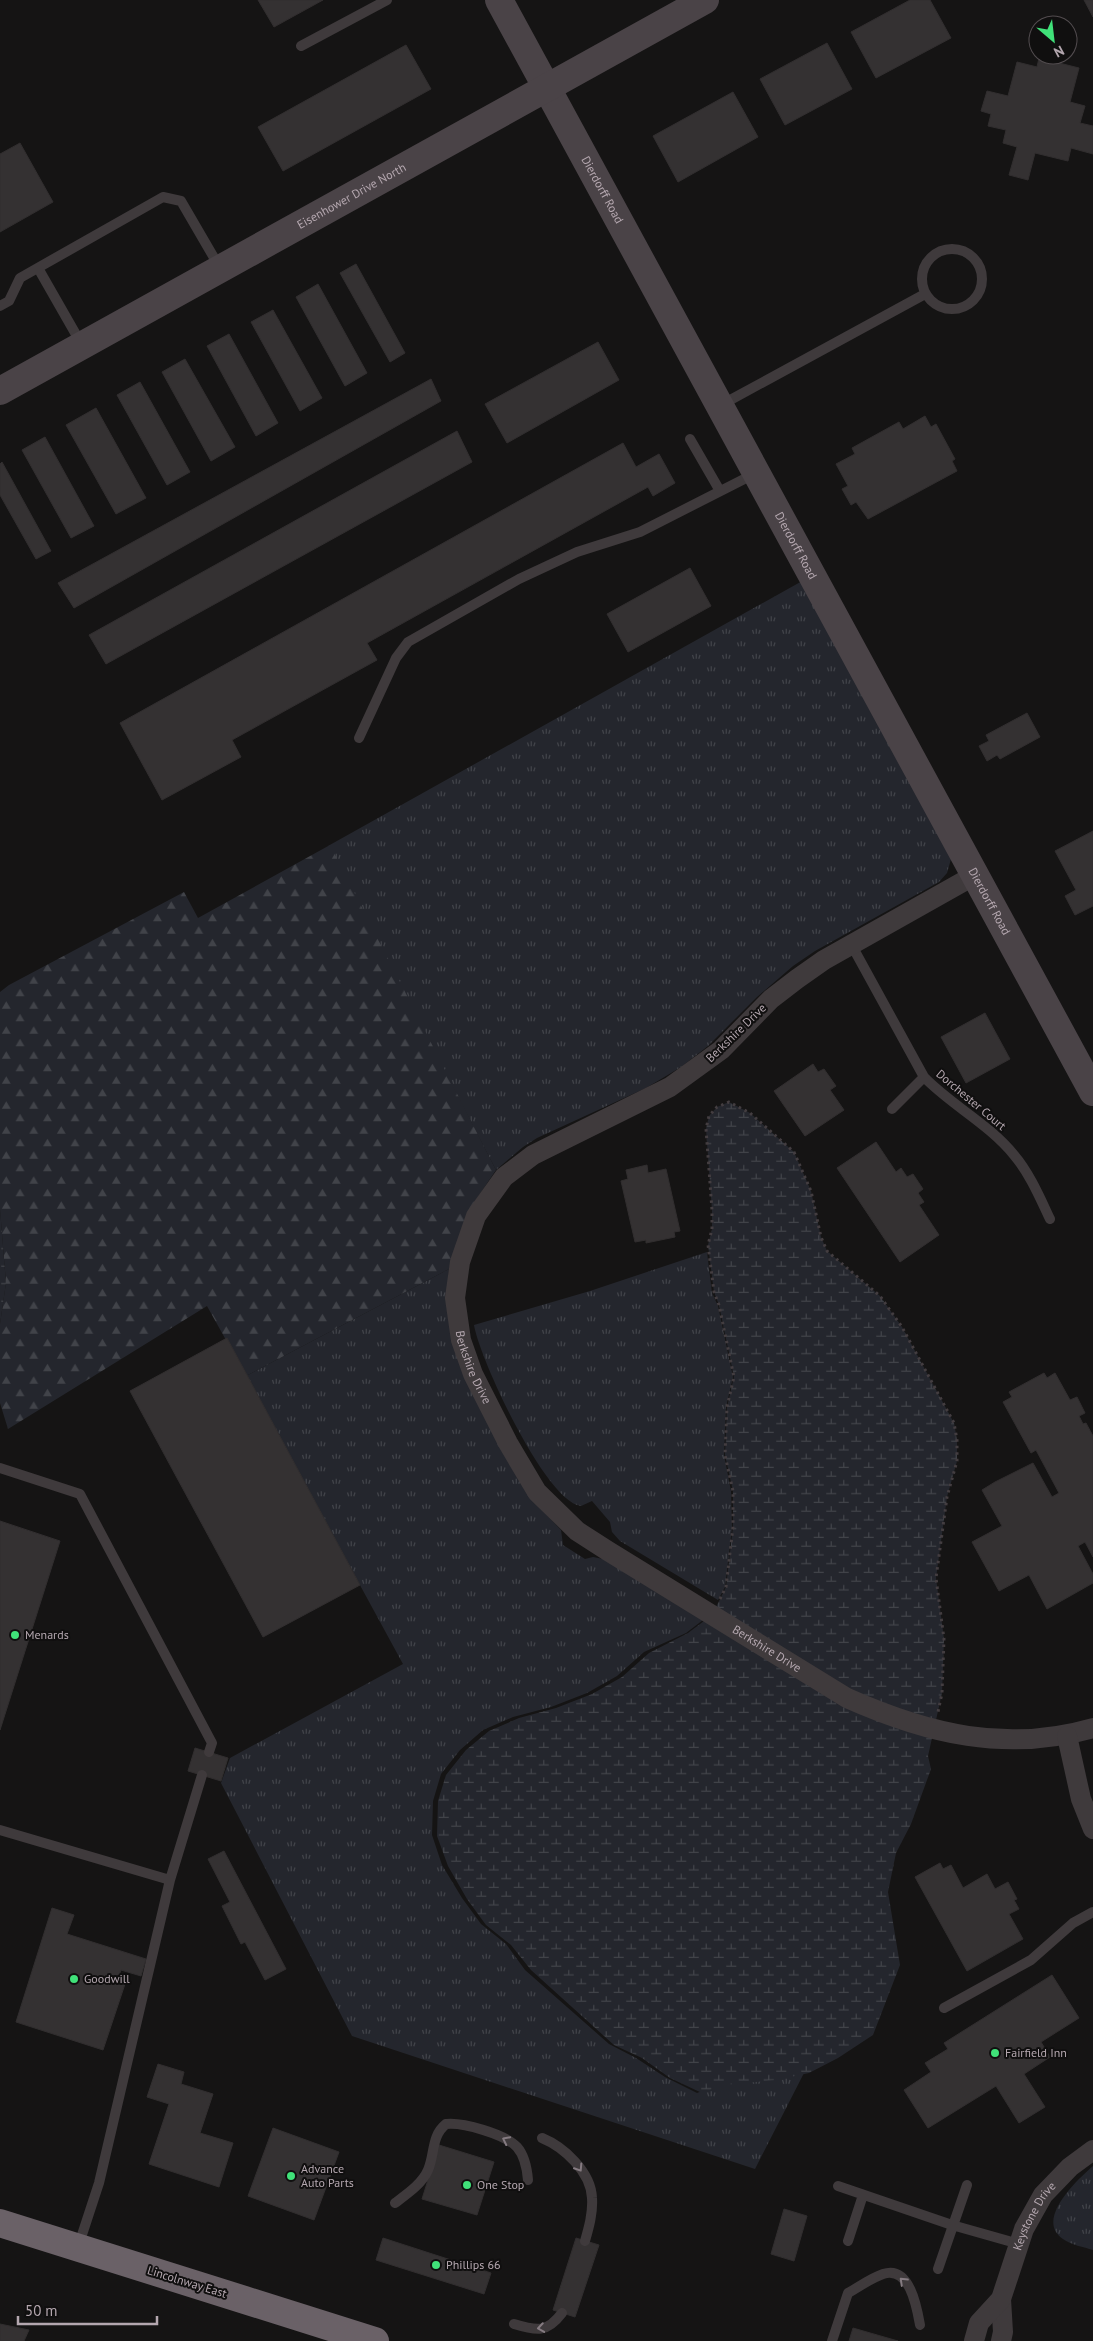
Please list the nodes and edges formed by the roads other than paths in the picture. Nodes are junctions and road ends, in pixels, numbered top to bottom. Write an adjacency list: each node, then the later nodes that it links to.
1 (387, 0): 4 (lane)
2 (499, 0): 5 (street, Dierdorff Road)
3 (705, 0): 5 (street, Eisenhower Drive North)
4 (301, 46)
5 (546, 87): 7 (street, Eisenhower Drive North); 12 (street, Dierdorff Road)
6 (38, 268): 7 (lane); 9 (lane); 10 (lane)
7 (220, 268): 10 (street, Eisenhower Drive North)
8 (925, 294): 8 (lane); 12 (lane)
9 (0, 306)
10 (82, 345): 11 (street, Eisenhower Drive North)
11 (0, 391)
12 (720, 405): 14 (street, Dierdorff Road)
13 (690, 439): 15 (lane)
14 (757, 473): 15 (lane); 17 (street, Dierdorff Road)
15 (720, 491): 16 (lane)
16 (359, 738)
17 (975, 875): 18 (street, Berkshire Drive); 20 (street, Dierdorff Road)
18 (851, 944): 19 (lane, Dorchester Court); 25 (street, Berkshire Drive)
19 (924, 1077): 21 (lane); 22 (lane, Dorchester Court)
20 (1093, 1092)
21 (892, 1109)
22 (1050, 1220)
23 (0, 1468): 26 (lane)
24 (1093, 1728): 25 (street, Berkshire Drive)
25 (1067, 1736): 28 (street)
26 (209, 1752)
27 (202, 1776): 30 (lane)
28 (1093, 1828)
29 (0, 1830): 30 (lane)
30 (170, 1880): 45 (lane)
31 (1093, 1912): 32 (lane)
32 (944, 2008)
33 (542, 2138): 42 (lane, one-way to 42)
34 (1093, 2150): 44 (street, Keystone Drive)
35 (528, 2180): 39 (lane, one-way to 39)
36 (967, 2185): 41 (lane)
37 (838, 2186): 38 (lane)
38 (863, 2195): 41 (lane); 43 (lane)
39 (395, 2203)
40 (0, 2222): 45 (highway, Lincolnway East)
41 (952, 2225): 44 (lane); 46 (lane)
42 (585, 2241)
43 (848, 2241)
44 (1019, 2244): 47 (street, Keystone Drive)
45 (78, 2248): 51 (highway, Lincolnway East)
46 (938, 2269)
47 (1001, 2299): 53 (street, Keystone Drive); 54 (street, Keystone Drive)
48 (562, 2312): 49 (lane, one-way to 49)
49 (514, 2324)
50 (920, 2325): 52 (lane, one-way to 52)
51 (375, 2341)
52 (832, 2341)
53 (974, 2341)
54 (1001, 2341)

